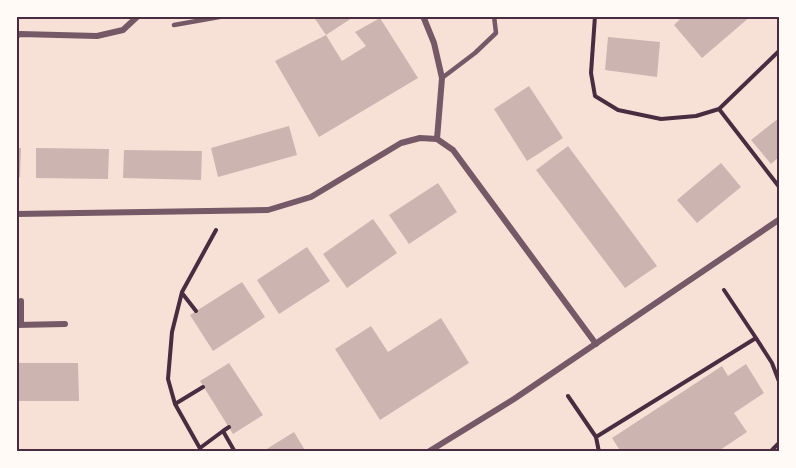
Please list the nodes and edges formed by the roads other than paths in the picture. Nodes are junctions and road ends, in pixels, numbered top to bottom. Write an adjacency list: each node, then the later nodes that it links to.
1 (138, 16): 6 (street)
2 (225, 16): 5 (lane)
3 (423, 16): 7 (street)
4 (494, 16): 7 (lane)
5 (174, 25)
6 (16, 36)
7 (442, 78): 8 (street)
8 (437, 139): 9 (street); 14 (street)
9 (16, 214)
10 (780, 219): 14 (street)
11 (21, 302): 13 (street)
12 (65, 324): 13 (street)
13 (19, 325)
14 (596, 344): 15 (street)
15 (428, 452)

